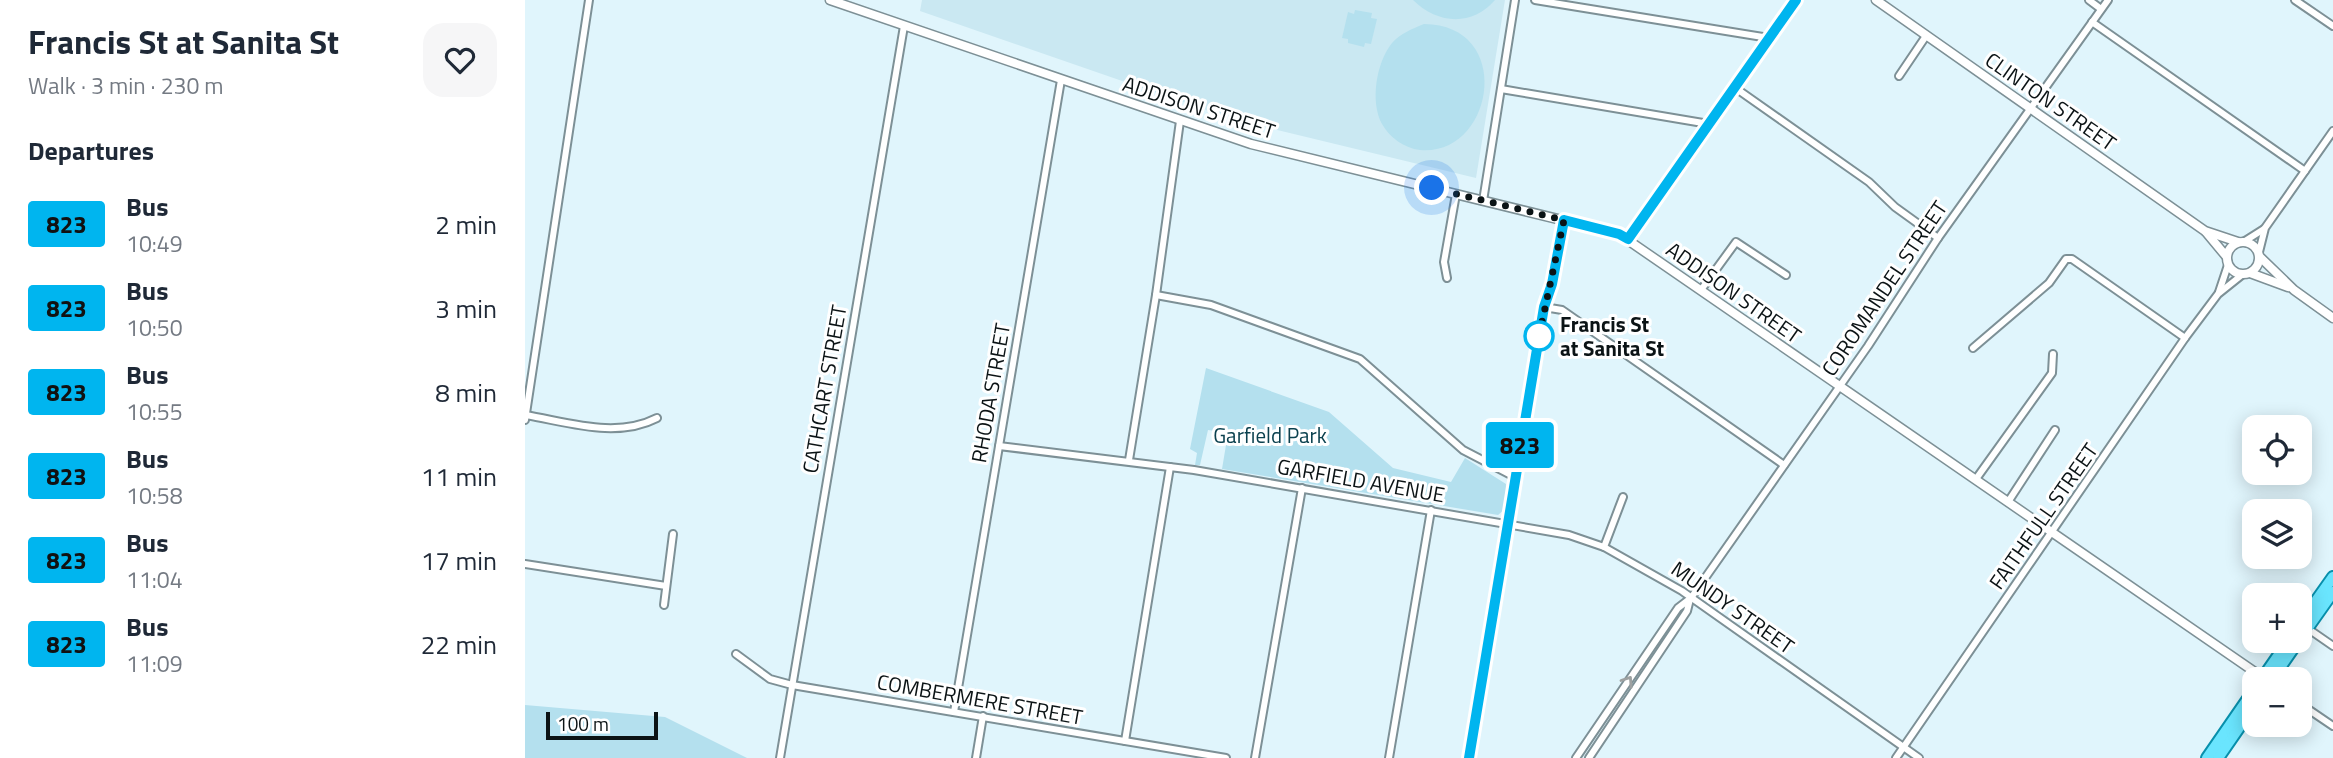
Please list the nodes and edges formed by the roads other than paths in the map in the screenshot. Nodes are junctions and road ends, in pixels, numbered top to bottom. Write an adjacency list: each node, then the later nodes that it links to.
1 (589, 0): 48 (street)
2 (830, 0): 12 (street, ADDISON STREET)
3 (1515, 0): 19 (street)
4 (1535, 0): 15 (street)
5 (1796, 0): 15 (street)
6 (1876, 0): 14 (street, CLINTON STREET)
7 (2089, 0): 10 (street)
8 (2108, 0): 10 (street, COROMANDEL STREET)
9 (2295, 0): 13 (street)
10 (2102, 9): 11 (street, COROMANDEL STREET)
11 (2092, 22): 20 (street, COROMANDEL STREET); 24 (street)
12 (904, 26): 17 (street, ADDISON STREET); 81 (street, CATHCART STREET)
13 (2333, 26)
14 (1926, 36): 16 (street); 20 (street, CLINTON STREET)
15 (1769, 38): 18 (street)
16 (1899, 76)
17 (1061, 80): 21 (street, ADDISON STREET); 51 (street, RHODA STREET)
18 (1734, 87): 22 (street); 30 (street)
19 (1500, 89): 22 (street); 26 (street)
20 (2032, 109): 29 (street, CLINTON STREET); 30 (street, COROMANDEL STREET)
21 (1180, 121): 25 (street, ADDISON STREET); 41 (street)
22 (1709, 124): 31 (street)
23 (2333, 131): 24 (street)
24 (2305, 171): 28 (street)
25 (1456, 194): 26 (street, ADDISON STREET); 37 (street)
26 (1483, 201): 27 (street, ADDISON STREET)
27 (1564, 220): 31 (street, ADDISON STREET); 42 (street)
28 (2265, 228): 32 (street); 33 (street)
29 (2205, 231): 32 (street, CLINTON STREET); 34 (street, CLINTON STREET)
30 (1938, 238): 47 (street, COROMANDEL STREET)
31 (1628, 239): 38 (street, ADDISON STREET)
32 (2241, 242): 33 (street); 34 (street)
33 (2259, 255): 35 (street); 39 (street)
34 (2227, 261): 35 (street); 40 (street, FAITHFULL STREET)
35 (2246, 274): 39 (street); 40 (street, FAITHFULL STREET)
36 (1786, 275): 38 (street)
37 (1447, 278)
38 (1701, 290): 47 (street, ADDISON STREET)
39 (2294, 290): 43 (street)
40 (2218, 294): 44 (street, FAITHFULL STREET)
41 (1156, 295): 52 (street); 55 (street)
42 (1544, 307): 53 (street); 55 (street)
43 (2333, 318)
44 (2185, 338): 45 (street); 62 (street, FAITHFULL STREET)
45 (1973, 348)
46 (2053, 355): 56 (street)
47 (1839, 386): 53 (street, COROMANDEL STREET); 56 (street, ADDISON STREET)
48 (525, 417): 49 (street)
49 (657, 418)
50 (2055, 430): 59 (street)
51 (999, 446): 52 (street, GARFIELD AVENUE); 85 (street, RHODA STREET)
52 (1129, 460): 54 (street, GARFIELD AVENUE)
53 (1784, 465): 69 (street, COROMANDEL STREET)
54 (1170, 467): 57 (street, GARFIELD AVENUE); 90 (street)
55 (1515, 477): 61 (street)
56 (1976, 479): 59 (street, ADDISON STREET)
57 (1302, 488): 60 (street, GARFIELD AVENUE); 97 (street)
58 (1623, 497): 64 (street)
59 (2008, 502): 62 (street, ADDISON STREET)
60 (1431, 510): 61 (street, GARFIELD AVENUE); 98 (street)
61 (1508, 523): 64 (street, MUNDY STREET); 99 (street)
62 (2053, 533): 79 (street, ADDISON STREET); 92 (street, FAITHFULL STREET)
63 (673, 534): 67 (street)
64 (1604, 547): 69 (street, MUNDY STREET)
65 (525, 564): 67 (street)
66 (2333, 577): 71 (main road)
67 (666, 586): 70 (street)
68 (2333, 592): 72 (main road)
69 (1691, 598): 75 (street, COROMANDEL STREET); 78 (street, COROMANDEL STREET); 92 (street, MUNDY STREET)
70 (664, 605)
71 (2312, 611)
72 (2312, 616)
73 (2312, 632): 74 (street)
74 (2333, 646)
75 (1648, 652): 78 (street); 82 (street, COROMANDEL STREET, one-way to 75)
76 (2288, 653): 80 (main road)
77 (736, 654): 81 (street, COMBERMERE STREET)
78 (1656, 657): 83 (street, COROMANDEL STREET)
79 (2248, 667)
80 (2276, 667)
81 (792, 685): 85 (street, COMBERMERE STREET); 94 (street, CATHCART STREET)
82 (1616, 699): 83 (street); 91 (street, COROMANDEL STREET)
83 (1625, 704): 93 (street, COROMANDEL STREET)
84 (2242, 707): 103 (main road)
85 (954, 712): 87 (street, COMBERMERE STREET)
86 (2312, 712): 89 (street)
87 (982, 716): 90 (street, COMBERMERE STREET); 95 (street)
88 (2242, 723): 104 (main road)
89 (2333, 726)
90 (1125, 741): 96 (street, COMBERMERE STREET)
91 (1583, 747): 93 (street); 100 (street, COROMANDEL STREET)
92 (1903, 747): 101 (street, FAITHFULL STREET); 102 (street, MUNDY STREET)
93 (1591, 756)
94 (780, 758)
95 (976, 758)
96 (1222, 758)
97 (1255, 758)
98 (1389, 758)
99 (1469, 758)
100 (1576, 758)
101 (1896, 758)
102 (1919, 758)
103 (2207, 758)
104 (2218, 758)

